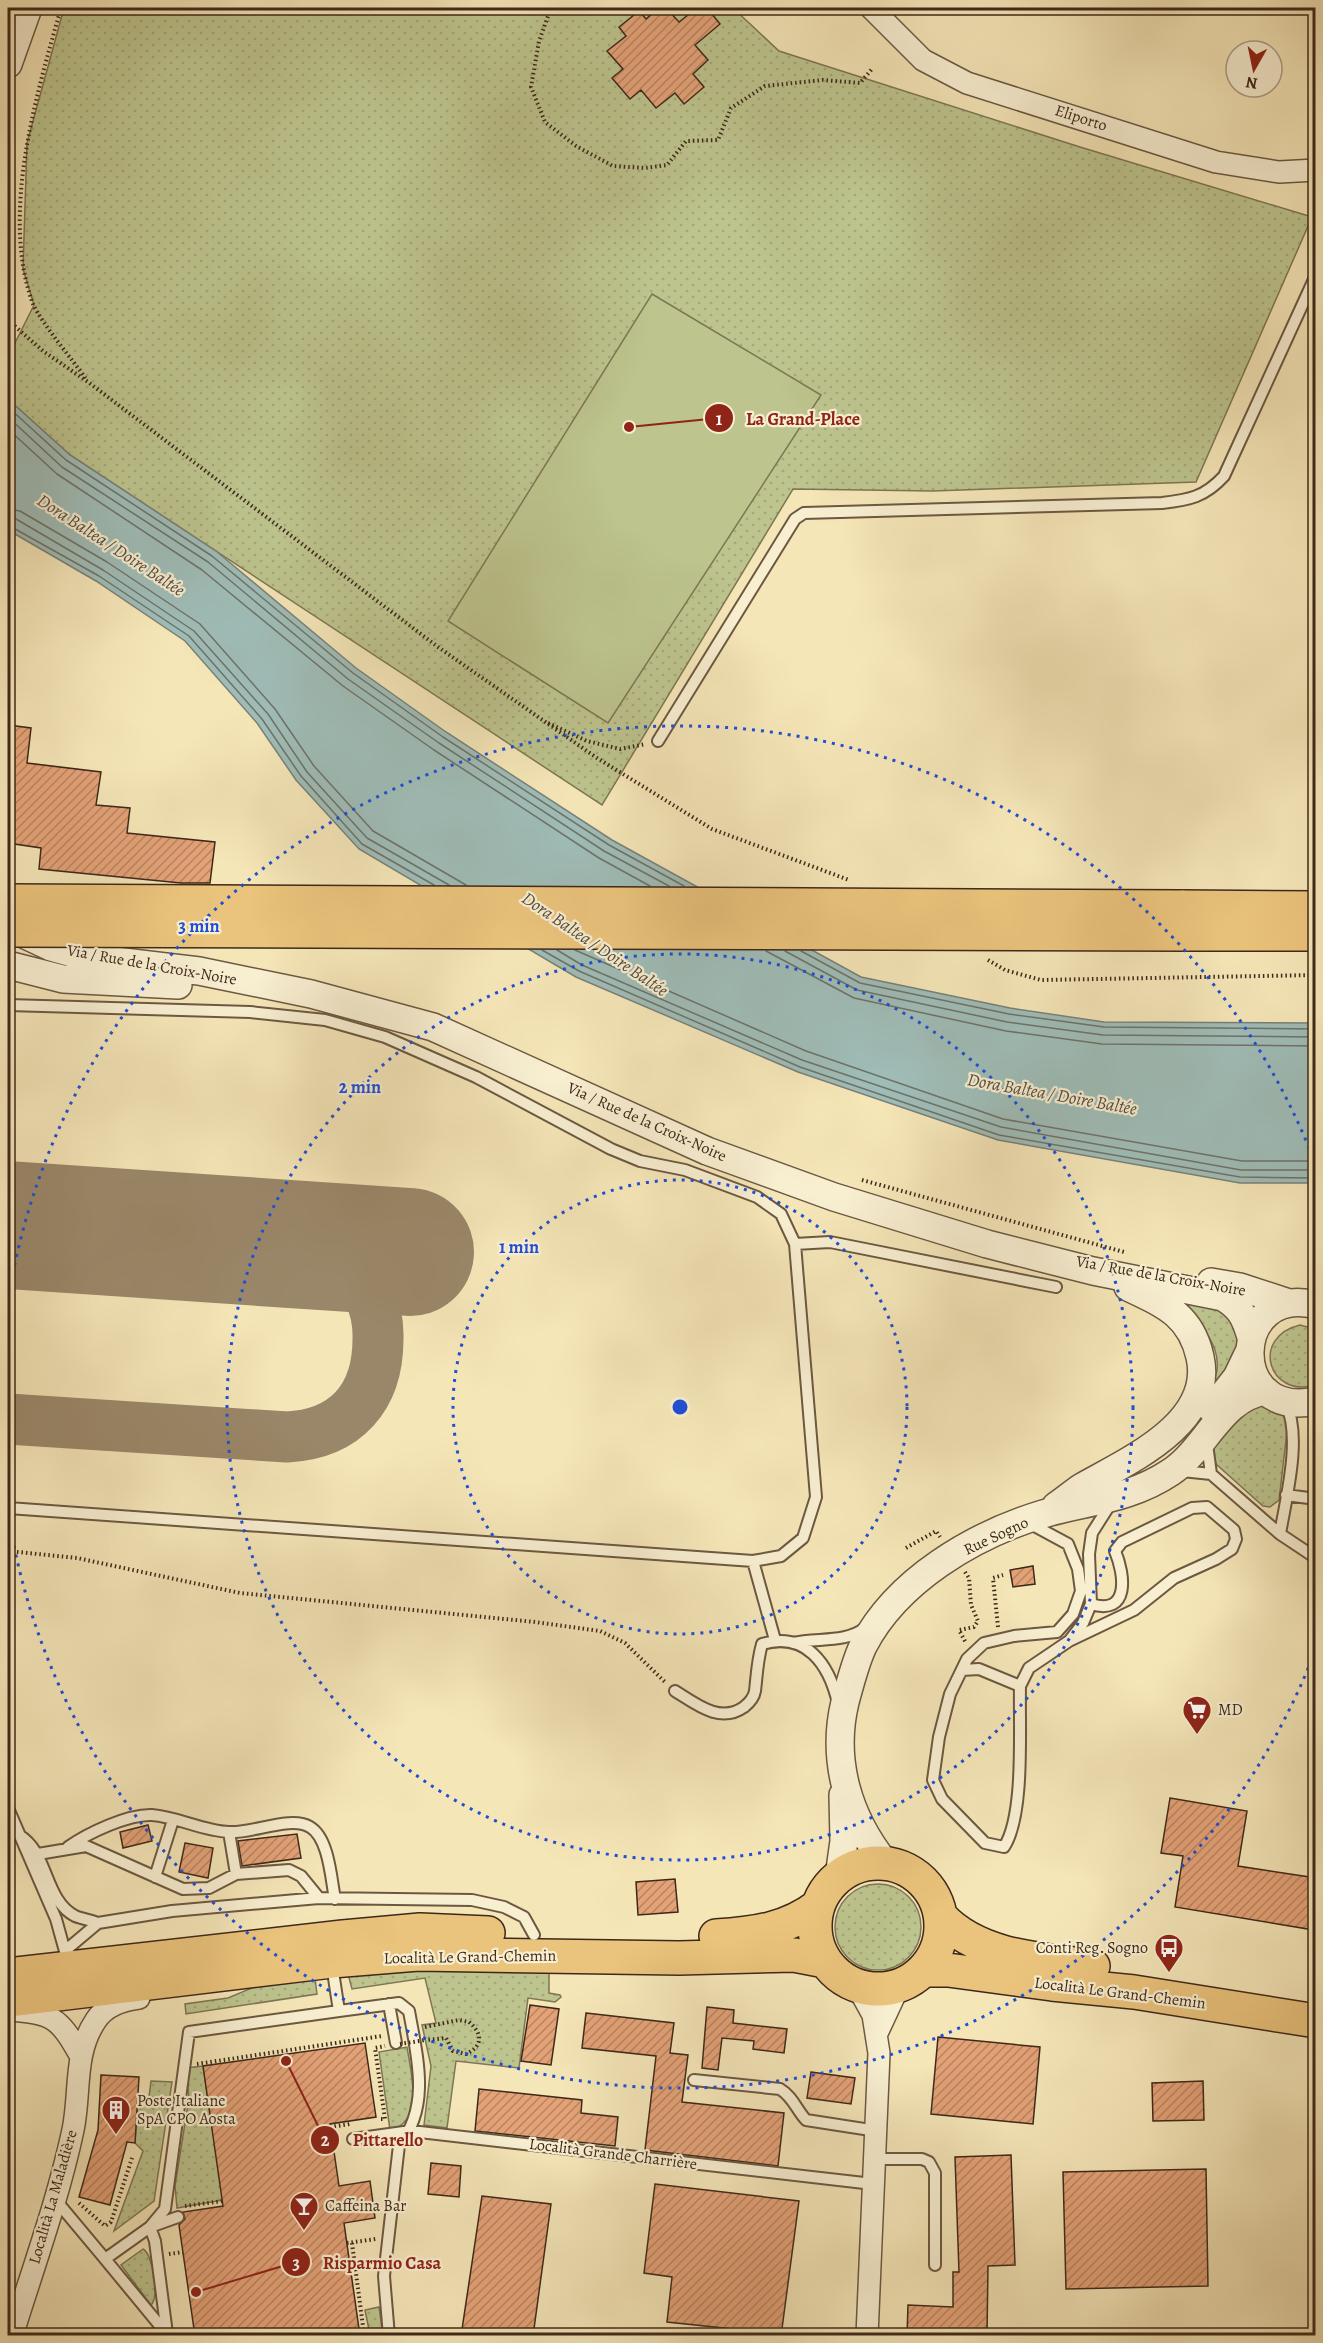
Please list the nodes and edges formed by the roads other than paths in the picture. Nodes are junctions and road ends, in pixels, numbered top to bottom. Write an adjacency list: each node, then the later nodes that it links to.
1 (28, 8): 3 (street)
2 (871, 8): 4 (street, Eliporto)
3 (8, 64)
4 (1313, 174)
5 (1316, 275): 6 (lane)
6 (658, 741)
7 (8, 901): 9 (main road, bridge)
8 (1316, 908): 9 (main road)
9 (1183, 921): 10 (main road, bridge); 11 (main road)
10 (8, 928): 13 (street, Via / Rue de la Croix-Noire)
11 (1316, 934)
12 (8, 965): 13 (street, Via / Rue de la Croix-Noire)
13 (264, 984): 16 (street, Via / Rue de la Croix-Noire)
14 (8, 1005): 15 (lane)
15 (795, 1244): 18 (lane); 33 (lane)
16 (1032, 1255): 17 (street, Via / Rue de la Croix-Noire); 19 (street, Via / Rue de la Croix-Noire)
17 (1093, 1271): 20 (street, Via / Rue de la Croix-Noire); 30 (street)
18 (1056, 1287)
19 (1302, 1304): 20 (street, Rue Sogno)
20 (1250, 1345): 21 (street, Via / Rue de la Croix-Noire); 30 (street, Rue Sogno)
21 (1275, 1396): 22 (street, Rue Sogno); 23 (street, Rue Sogno); 26 (lane)
22 (1316, 1401)
23 (1207, 1435): 24 (street, Rue Sogno); 25 (lane)
24 (1172, 1471): 25 (lane); 27 (street, Rue Sogno)
25 (1211, 1474): 31 (lane)
26 (1286, 1495): 28 (lane); 31 (lane)
27 (1113, 1499): 30 (street, Rue Sogno); 34 (lane)
28 (1316, 1499)
29 (8, 1508): 33 (lane)
30 (1043, 1513): 35 (street, Rue Sogno); 39 (lane)
31 (1280, 1534): 32 (lane)
32 (1316, 1558)
33 (753, 1561): 36 (lane)
34 (1091, 1604): 37 (lane); 37 (lane)
35 (886, 1611): 38 (lane); 42 (street, Rue Sogno)
36 (775, 1640): 38 (lane); 41 (lane)
37 (1069, 1641): 40 (lane)
38 (793, 1643): 42 (lane)
39 (962, 1670): 40 (lane); 40 (lane)
40 (1020, 1686)
41 (675, 1691)
42 (841, 1718): 43 (street, Rue Sogno)
43 (843, 1782): 50 (street, Rue Sogno); 53 (street, Rue Sogno)
44 (8, 1808): 47 (lane)
45 (173, 1820): 46 (lane); 48 (lane); 52 (lane)
46 (230, 1832): 51 (lane); 55 (lane)
47 (19, 1834): 49 (lane); 60 (lane)
48 (68, 1847): 49 (lane); 52 (lane)
49 (38, 1854): 58 (lane)
50 (885, 1863): 53 (main road, Località Le Grand-Chemin); 57 (main road, Località Le Grand-Chemin)
51 (236, 1874): 52 (lane); 54 (lane)
52 (155, 1877)
53 (839, 1877): 56 (main road, Località Le Grand-Chemin)
54 (319, 1898): 55 (lane); 58 (lane)
55 (335, 1899): 59 (lane)
56 (818, 1906): 59 (main road, Località Le Grand-Chemin); 62 (main road, Località Le Grand-Chemin)
57 (941, 1917): 65 (main road, Località Le Grand-Chemin); 67 (main road, Località Le Grand-Chemin)
58 (98, 1923): 60 (lane)
59 (534, 1935): 60 (main road, Località Le Grand-Chemin)
60 (66, 1959): 64 (main road, Località Le Grand-Chemin)
61 (332, 1961): 62 (main road, Località Le Grand-Chemin); 63 (main road, Località Le Grand-Chemin); 71 (lane)
62 (825, 1961): 66 (main road, Località Le Grand-Chemin)
63 (246, 1971): 68 (main road, Località Le Grand-Chemin); 75 (street)
64 (8, 1975)
65 (911, 1978): 66 (main road, Località Le Grand-Chemin); 72 (main road, Località Le Grand-Chemin); 73 (street)
66 (857, 1986): 73 (street)
67 (1316, 1999)
68 (8, 2000)
69 (389, 2004): 71 (lane); 74 (lane); 77 (lane)
70 (8, 2010): 75 (street)
71 (339, 2011): 84 (lane)
72 (1316, 2021)
73 (878, 2031): 78 (street)
74 (397, 2040)
75 (80, 2055): 82 (street, Località La Maladière)
76 (694, 2080): 78 (lane)
77 (411, 2131): 79 (lane, Località Grande Charrière); 81 (lane, Località Grande Charrière); 89 (lane)
78 (877, 2131): 80 (street)
79 (353, 2139)
80 (875, 2159): 81 (street); 86 (lane)
81 (873, 2184): 90 (street)
82 (54, 2198): 85 (lane); 88 (street, Località La Maladière)
83 (178, 2217): 84 (lane)
84 (150, 2227): 85 (lane); 87 (lane)
85 (105, 2259): 87 (lane)
86 (935, 2265)
87 (167, 2335)
88 (12, 2336)
89 (389, 2336)
90 (867, 2336)

